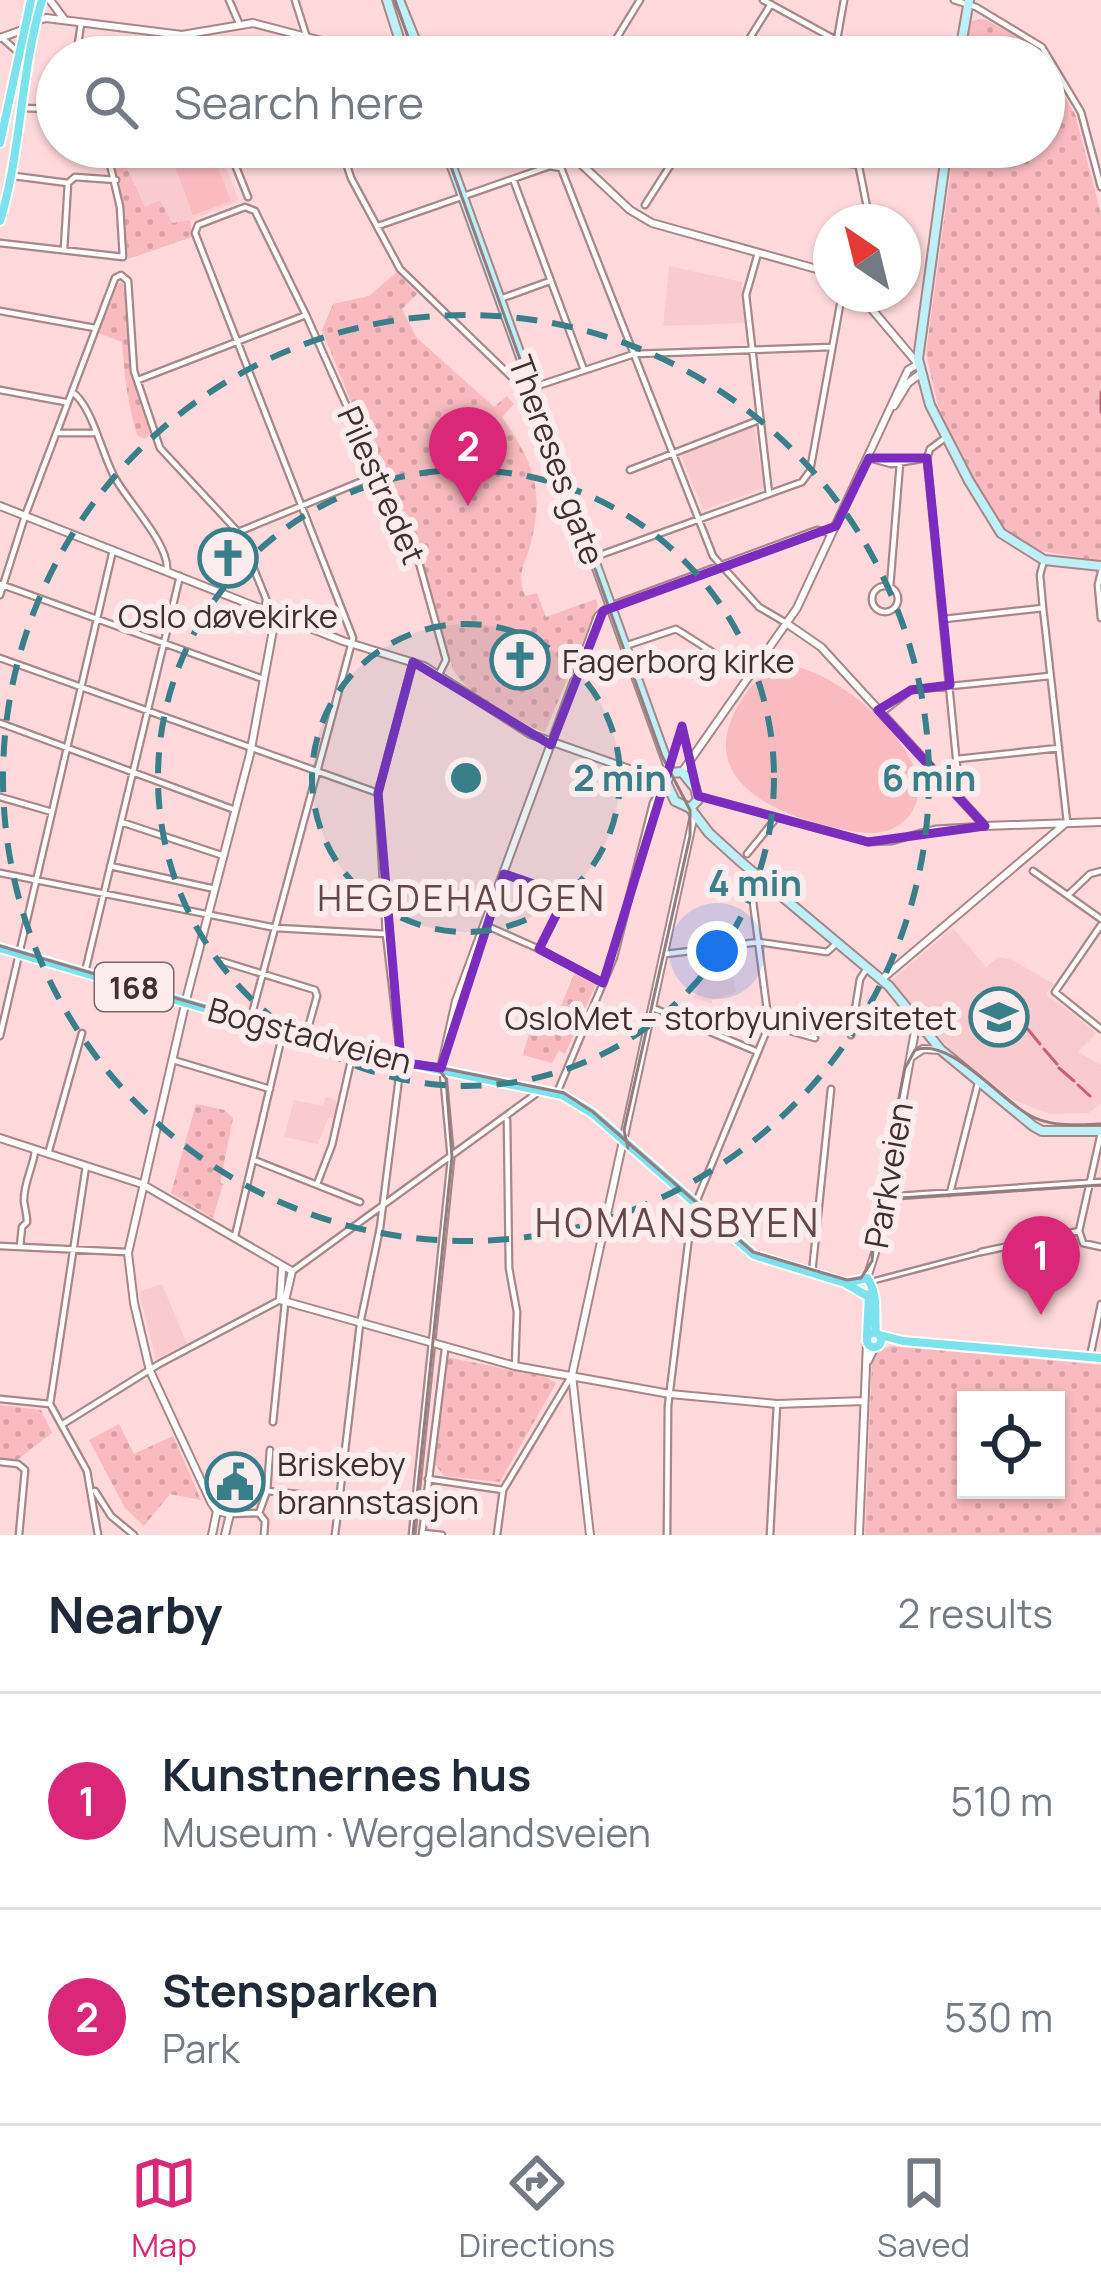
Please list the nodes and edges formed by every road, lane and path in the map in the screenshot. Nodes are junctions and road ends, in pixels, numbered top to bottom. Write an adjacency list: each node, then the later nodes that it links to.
1 (31, 0): 17 (main road)
2 (46, 0): 13 (main road); 14 (street)
3 (229, 0): 15 (street)
4 (295, 0): 21 (street)
5 (386, 0): 22 (main road)
6 (399, 0): 23 (main road)
7 (640, 0): 24 (street)
8 (763, 0): 12 (street)
9 (844, 0): 27 (street)
10 (954, 0): 11 (street)
11 (968, 3): 28 (main road); 29 (street)
12 (771, 4): 25 (street); 26 (street)
13 (37, 21): 14 (street); 17 (street); 33 (main road)
14 (66, 21): 16 (street)
15 (239, 23): 18 (street); 20 (street)
16 (81, 24): 18 (street); 19 (street)
17 (25, 28): 30 (street); 31 (main road)
18 (182, 35)
19 (79, 36)
20 (303, 36)
21 (307, 36)
22 (398, 36)
23 (414, 36)
24 (618, 36)
25 (751, 36)
26 (829, 36)
27 (837, 36)
28 (962, 36)
29 (1028, 36)
30 (0, 38): 31 (street)
31 (20, 55): 35 (main road)
32 (1065, 85): 50 (street)
33 (19, 108): 34 (street); 46 (main road)
34 (36, 108)
35 (0, 143)
36 (112, 168): 48 (street)
37 (236, 168): 52 (street)
38 (347, 168): 56 (street)
39 (453, 168): 51 (main road, Thereses gate)
40 (544, 168): 47 (street)
41 (561, 168): 71 (street)
42 (586, 168): 59 (street)
43 (669, 168): 54 (street)
44 (861, 168): 53 (street)
45 (944, 168): 72 (main road)
46 (14, 176): 49 (street); 55 (main road)
47 (513, 179): 51 (street); 61 (street)
48 (116, 180): 49 (street); 58 (street)
49 (68, 182): 58 (street)
50 (1101, 187)
51 (463, 196): 56 (street); 62 (main road, Thereses gate)
52 (248, 197)
53 (867, 204)
54 (645, 205)
55 (0, 221)
56 (378, 226): 76 (street)
57 (0, 243): 58 (street)
58 (64, 251)
59 (758, 253): 60 (street); 70 (street)
60 (813, 268)
61 (550, 281): 62 (street); 73 (street)
62 (500, 298): 76 (main road, Thereses gate)
63 (0, 311): 67 (street)
64 (839, 312): 69 (street)
65 (874, 312): 72 (street)
66 (306, 315): 68 (street); 68 (street, Pilestredet); 88 (street, Pilestredet)
67 (96, 328): 74 (street); 77 (street)
68 (238, 341): 74 (street); 90 (street)
69 (832, 347): 70 (street); 89 (street)
70 (753, 350): 71 (street); 79 (street)
71 (634, 354): 73 (street); 83 (street)
72 (920, 369): 82 (main road); 84 (street)
73 (585, 371): 76 (street)
74 (137, 380): 94 (street)
75 (0, 390): 78 (street)
76 (532, 390): 106 (main road, Thereses gate)
77 (72, 392): 78 (street); 81 (street)
78 (68, 403): 80 (street)
79 (761, 419): 83 (street); 89 (street)
80 (56, 433): 81 (street); 92 (street)
81 (94, 434): 101 (street)
82 (945, 438): 85 (street); 98 (main road)
83 (673, 453): 87 (street); 93 (street)
84 (868, 458): 86 (street); 95 (street)
85 (927, 458): 86 (street); 112 (street)
86 (900, 463): 104 (street)
87 (630, 470)
88 (378, 474): 90 (street); 119 (street, Pilestredet)
89 (769, 494): 93 (street)
90 (301, 505): 94 (street); 115 (street)
91 (0, 506): 92 (street)
92 (25, 516): 96 (street); 103 (street)
93 (699, 520): 97 (street); 99 (street)
94 (238, 532): 108 (street)
95 (833, 534): 99 (street); 113 (street)
96 (113, 550): 101 (street); 111 (street)
97 (602, 554)
98 (1044, 560): 100 (main road); 107 (street)
99 (720, 566): 106 (street); 113 (street)
100 (1101, 569): 110 (street)
101 (167, 570): 102 (street)
102 (180, 576): 108 (street); 114 (street)
103 (2, 585): 105 (street); 111 (street)
104 (890, 587): 104 (street)
105 (0, 595)
106 (610, 606): 116 (main road, Thereses gate); 128 (street)
107 (1042, 608): 112 (street); 121 (street)
108 (265, 609): 109 (street)
109 (276, 614): 115 (street); 122 (street)
110 (1101, 618)
111 (97, 619): 114 (street); 124 (street)
112 (944, 620): 123 (street)
113 (788, 624): 120 (street); 126 (street)
114 (163, 644): 122 (street); 125 (street)
115 (352, 644): 118 (street); 134 (street)
116 (625, 647): 120 (street); 135 (main road, Thereses gate)
117 (0, 658): 124 (street)
118 (412, 662): 119 (street); 136 (street)
119 (438, 676): 128 (street)
120 (750, 676): 135 (street)
121 (1050, 676): 123 (street); 131 (street)
122 (263, 679): 130 (street)
123 (950, 685): 126 (street); 132 (street)
124 (81, 687): 125 (street); 129 (street)
125 (148, 711): 130 (street); 133 (street)
126 (880, 713): 139 (street)
127 (0, 724): 129 (street)
128 (552, 742): 135 (street); 154 (street)
129 (66, 748): 133 (street); 142 (street)
130 (252, 748): 134 (street); 140 (street)
131 (1058, 748): 132 (street); 145 (street)
132 (957, 758): 139 (street)
133 (133, 772): 140 (street); 144 (street)
134 (318, 772): 136 (street); 163 (street)
135 (671, 778): 137 (main road); 141 (main road); 176 (street)
136 (378, 793): 164 (street)
137 (698, 796): 141 (main road); 143 (street)
138 (0, 797): 142 (street)
139 (960, 798): 147 (street)
140 (235, 811): 149 (street)
141 (692, 811): 155 (main road); 170 (street)
142 (52, 812): 156 (street)
143 (778, 817): 147 (street); 148 (street)
144 (121, 822): 149 (street); 150 (street)
145 (1067, 822): 146 (street); 147 (street); 175 (street)
146 (1101, 822)
147 (985, 826)
148 (747, 854)
149 (224, 856): 157 (street)
150 (110, 866): 157 (street); 158 (street)
151 (1033, 871): 159 (street)
152 (1101, 871): 159 (street)
153 (0, 873): 156 (street)
154 (504, 874): 162 (street); 167 (street)
155 (760, 880): 165 (street); 166 (main road)
156 (36, 881): 158 (street); 169 (street)
157 (215, 889): 160 (street)
158 (103, 894): 160 (street); 173 (street)
159 (1068, 896): 161 (street)
160 (208, 914): 163 (street); 177 (street)
161 (1101, 922): 182 (street)
162 (484, 925): 167 (street); 195 (street)
163 (276, 928): 164 (street); 174 (street)
164 (386, 934): 194 (street)
165 (759, 942): 166 (street); 170 (street); 181 (street)
166 (837, 943): 172 (main road)
167 (539, 949): 176 (street)
168 (0, 951): 169 (main road, 168)
169 (19, 953): 173 (main road, Bogstadveien / 168); 186 (street)
170 (665, 955): 178 (street)
171 (221, 961): 174 (street)
172 (868, 968): 175 (main road); 185 (street)
173 (85, 973): 177 (main road, Bogstadveien / 168)
174 (264, 973): 180 (street); 188 (street)
175 (882, 980): 179 (main road)
176 (603, 983): 200 (street)
177 (186, 1003): 180 (main road, Bogstadveien / 168); 192 (street)
178 (653, 1008): 191 (street); 204 (street)
179 (916, 1020): 189 (main road); 193 (street, Parkveien)
180 (249, 1022): 183 (main road, Bogstadveien / 168)
181 (769, 1025): 187 (street); 191 (street)
182 (1101, 1029)
183 (284, 1032): 188 (main road, Bogstadveien / 168); 198 (street)
184 (82, 1033): 206 (street)
185 (851, 1035)
186 (0, 1036)
187 (815, 1038)
188 (305, 1039): 190 (main road, Bogstadveien / 168)
189 (941, 1050): 193 (street, Parkveien); 196 (main road)
190 (353, 1052): 194 (main road, Bogstadveien / 168); 213 (street)
191 (758, 1052): 217 (street)
192 (173, 1060): 198 (street); 212 (street)
193 (908, 1060): 215 (street, Parkveien)
194 (401, 1062): 195 (main road, Bogstadveien / 168); 218 (street)
195 (441, 1068): 197 (main road, Bogstadveien / 168); 207 (street)
196 (979, 1080): 202 (main road); 214 (street)
197 (539, 1088): 200 (main road, Bogstadveien / 168); 201 (street)
198 (269, 1089): 208 (street)
199 (831, 1089): 229 (street)
200 (555, 1092): 204 (main road, 168)
201 (507, 1118): 207 (street); 239 (street)
202 (1101, 1132): 210 (street)
203 (0, 1138): 205 (street)
204 (623, 1140): 217 (main road, 168); 241 (street)
205 (35, 1150): 206 (street); 222 (street)
206 (48, 1154): 209 (street)
207 (451, 1159): 218 (street); 236 (street)
208 (254, 1160): 213 (street); 220 (street)
209 (86, 1166): 212 (street); 224 (street)
210 (1090, 1181): 211 (street); 214 (street); 219 (street)
211 (1101, 1182)
212 (142, 1184): 220 (street); 225 (street)
213 (317, 1184): 216 (street)
214 (950, 1193): 215 (street)
215 (883, 1197): 231 (street, Parkveien)
216 (360, 1202)
217 (694, 1204): 229 (main road, 168); 242 (street)
218 (381, 1209): 228 (street); 234 (street)
219 (1078, 1231): 223 (street); 226 (street)
220 (234, 1238): 227 (street)
221 (0, 1246): 222 (street)
222 (20, 1247): 224 (street)
223 (1101, 1247)
224 (74, 1249): 225 (street); 245 (street)
225 (128, 1252): 240 (street)
226 (981, 1252): 231 (street)
227 (282, 1269): 228 (street); 232 (street)
228 (292, 1271): 232 (street)
229 (812, 1273): 230 (main road, 168)
230 (845, 1283): 231 (main road, 168); 231 (main road)
231 (870, 1286): 235 (main road, Parkveien)
232 (282, 1300): 234 (street); 240 (street); 247 (street)
233 (1101, 1304): 238 (street)
234 (360, 1324): 236 (street); 255 (street)
235 (874, 1340): 238 (main road); 244 (street)
236 (433, 1345): 237 (street); 256 (street)
237 (445, 1348): 239 (street); 251 (street)
238 (1096, 1358)
239 (515, 1366): 241 (street)
240 (150, 1371): 248 (street); 257 (street)
241 (572, 1375): 242 (street); 253 (street); 273 (street)
242 (670, 1394): 246 (street); 274 (street)
243 (0, 1399): 245 (street)
244 (864, 1401): 246 (street); 276 (street)
245 (50, 1404): 248 (street)
246 (777, 1404): 275 (street)
247 (273, 1422)
248 (63, 1424): 252 (street)
249 (270, 1450): 254 (street)
250 (0, 1462): 263 (street)
251 (428, 1479): 253 (street); 262 (street)
252 (91, 1485): 260 (street); 261 (street)
253 (503, 1490): 272 (street)
254 (267, 1491): 255 (street); 258 (street)
255 (339, 1497): 256 (street); 269 (street)
256 (415, 1506): 270 (street)
257 (217, 1511): 259 (street); 266 (street)
258 (259, 1513): 259 (street); 268 (street)
259 (230, 1514): 267 (street)
260 (111, 1516): 261 (street); 265 (street)
261 (97, 1526): 264 (street)
262 (422, 1534): 271 (street)
263 (19, 1535)
264 (98, 1535)
265 (134, 1535)
266 (212, 1535)
267 (225, 1535)
268 (264, 1535)
269 (335, 1535)
270 (412, 1535)
271 (442, 1535)
272 (497, 1535)
273 (590, 1535)
274 (668, 1535)
275 (770, 1535)
276 (859, 1535)

